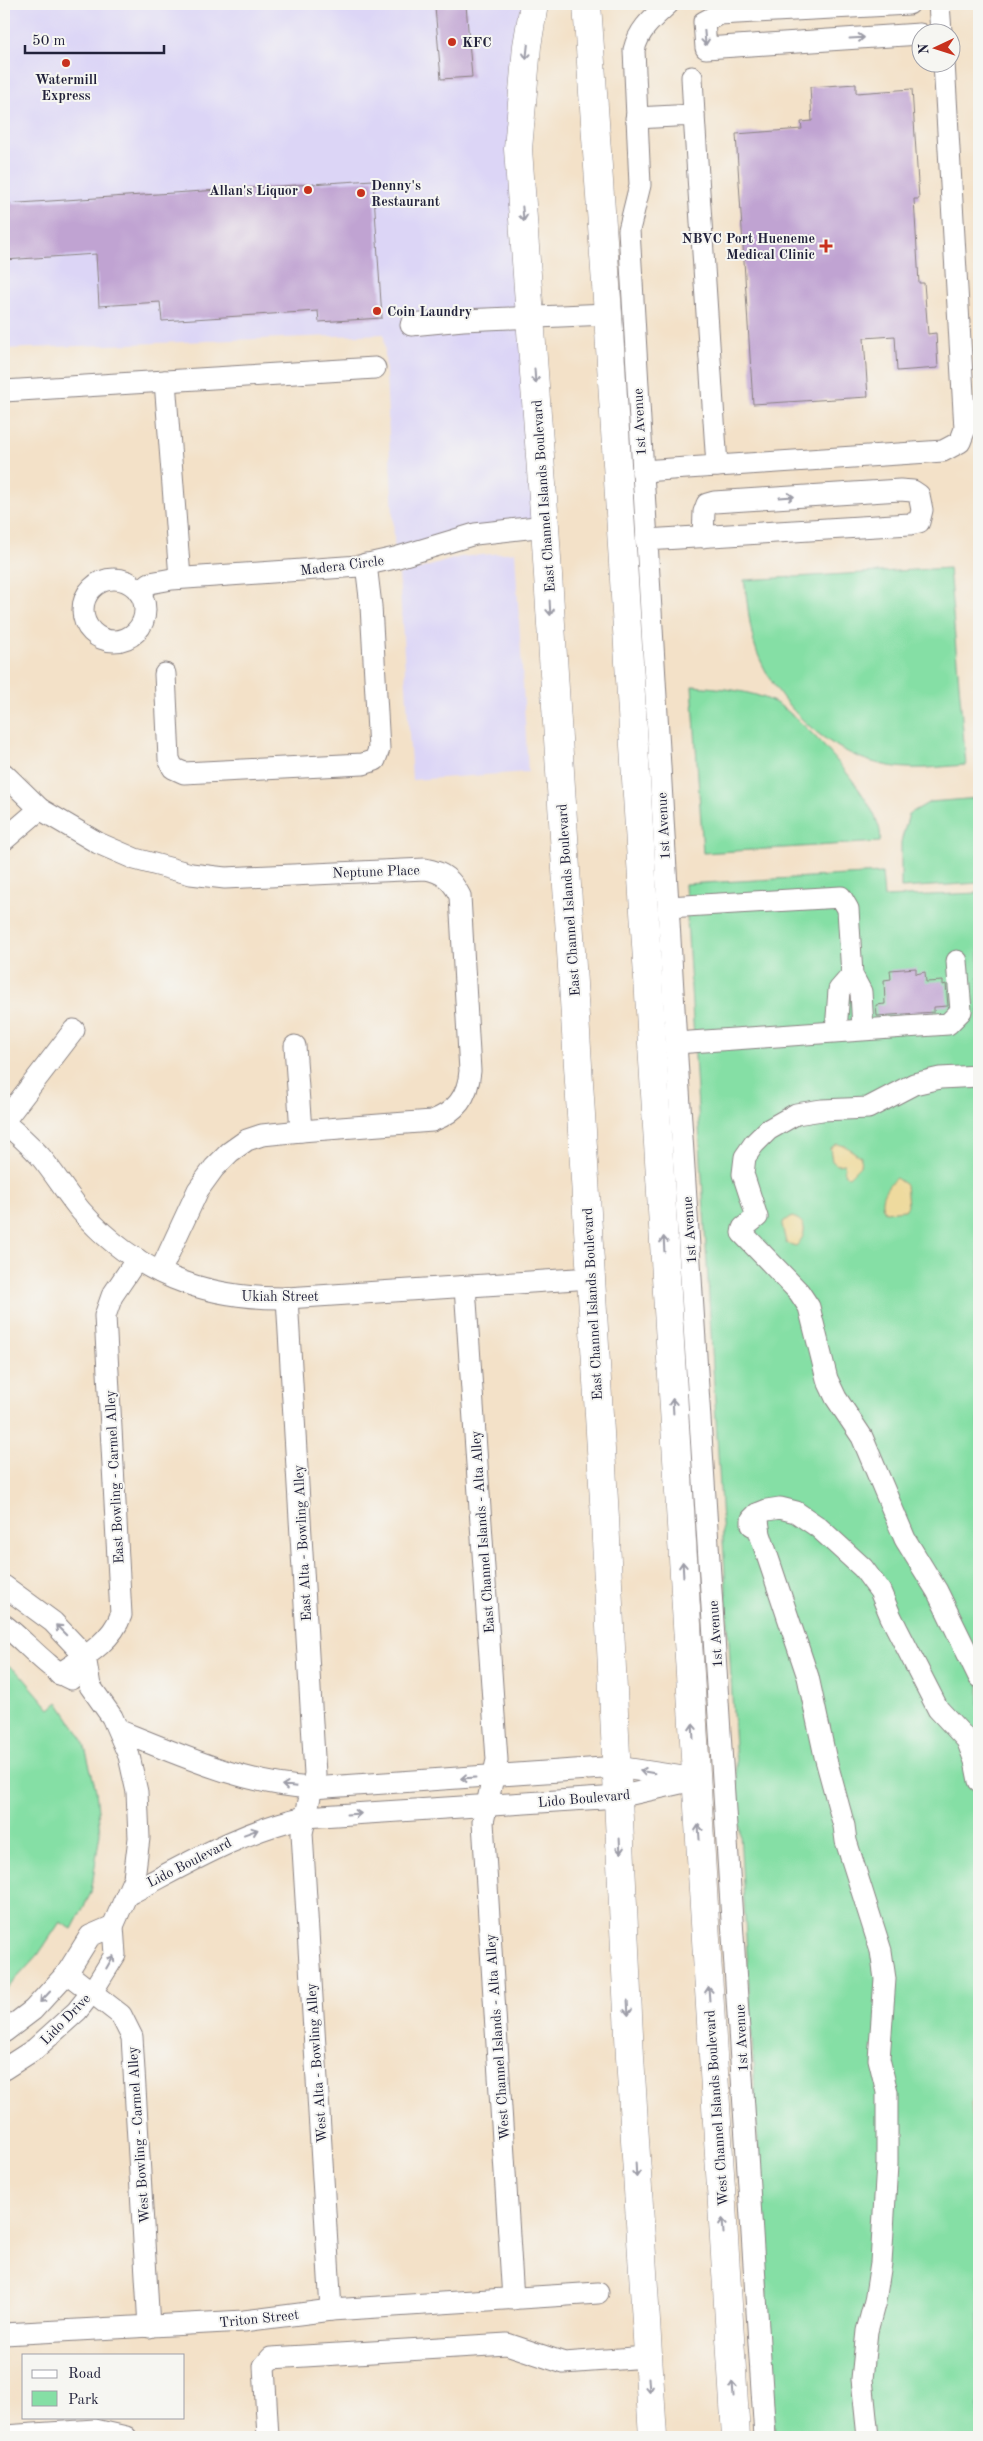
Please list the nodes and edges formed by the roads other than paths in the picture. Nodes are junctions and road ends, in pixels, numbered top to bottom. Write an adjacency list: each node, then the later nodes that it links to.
1 (534, 4): 15 (main road, East Channel Islands Boulevard, one-way to 15)
2 (587, 4): 13 (main road)
3 (604, 4): 13 (main road)
4 (668, 4): 12 (street, 1st Avenue)
5 (909, 4): 8 (street, one-way to 8)
6 (939, 4): 7 (street)
7 (941, 22)
8 (910, 35)
9 (945, 72): 20 (street)
10 (692, 77): 11 (street)
11 (694, 114): 12 (street); 20 (street)
12 (636, 118): 21 (street, 1st Avenue)
13 (602, 222): 14 (main road)
14 (608, 314): 15 (street); 58 (main road, one-way to 14)
15 (531, 318): 16 (street); 22 (main road, East Channel Islands Boulevard, one-way to 22)
16 (411, 325)
17 (375, 368): 18 (street)
18 (166, 381): 19 (street); 26 (street)
19 (4, 391)
20 (717, 466): 21 (street)
21 (642, 471): 24 (street, 1st Avenue)
22 (545, 526): 25 (street, Madera Circle); 46 (main road, East Channel Islands Boulevard, one-way to 46)
23 (703, 537): 23 (street, one-way to 23); 24 (street)
24 (646, 540): 32 (street, 1st Avenue)
25 (366, 564): 26 (street, Madera Circle); 28 (street)
26 (180, 578): 27 (street, Madera Circle)
27 (139, 592)
28 (165, 674)
29 (4, 774): 30 (street, Neptune Place)
30 (40, 809): 31 (street); 43 (street, Neptune Place)
31 (4, 840)
32 (668, 907): 34 (street); 39 (street, 1st Avenue)
33 (957, 961): 35 (street)
34 (852, 975): 37 (street); 38 (street)
35 (970, 1010): 37 (street)
36 (74, 1030): 42 (street)
37 (863, 1030): 38 (street)
38 (836, 1031): 39 (street)
39 (676, 1042): 81 (street, 1st Avenue)
40 (295, 1046): 43 (street)
41 (979, 1076): 53 (street)
42 (4, 1122): 44 (street, Ukiah Street)
43 (301, 1131): 45 (street, Neptune Place)
44 (137, 1259): 45 (street, Ukiah Street); 51 (street, East Bowling - Carmel Alley)
45 (160, 1272): 48 (street, Ukiah Street)
46 (591, 1278): 47 (street, Ukiah Street); 56 (main road, East Channel Islands Boulevard)
47 (465, 1287): 48 (street, Ukiah Street); 57 (street, East Channel Islands - Alta Alley)
48 (287, 1298): 60 (street, East Alta - Bowling Alley)
49 (4, 1586): 51 (street, one-way to 49)
50 (4, 1625): 52 (street)
51 (85, 1656): 52 (street, East Bowling - Carmel Alley); 54 (street, Lido Boulevard)
52 (59, 1674): 54 (street)
53 (979, 1677)
54 (90, 1686): 55 (street, Lido Boulevard)
55 (120, 1731): 60 (street, Lido Boulevard, one-way to 55); 64 (street, Lido Boulevard)
56 (617, 1767): 57 (street, Lido Boulevard); 58 (street, Lido Boulevard, one-way to 56); 61 (main road, East Channel Islands Boulevard)
57 (493, 1776): 60 (street, Lido Boulevard, one-way to 60); 62 (street, West Channel Islands - Alta Alley)
58 (696, 1780): 61 (street, Lido Boulevard); 80 (main road, West Channel Islands Boulevard, one-way to 58)
59 (979, 1781): 82 (street)
60 (312, 1788): 63 (street, East Alta - Bowling Alley)
61 (618, 1797): 62 (street, Lido Boulevard); 75 (main road, one-way to 75)
62 (486, 1805): 63 (street, Lido Boulevard, one-way to 62); 71 (street, West Channel Islands - Alta Alley)
63 (305, 1817): 64 (street, Lido Boulevard, one-way to 63); 72 (street, West Alta - Bowling Alley)
64 (129, 1894): 65 (street, Lido Drive)
65 (113, 1926): 66 (street); 67 (street, Lido Drive, one-way to 65)
66 (67, 1973): 67 (street, West Bowling - Carmel Alley); 68 (street, one-way to 68)
67 (92, 1992): 69 (street, Lido Drive); 73 (street, West Bowling - Carmel Alley)
68 (4, 2032)
69 (4, 2070)
70 (598, 2293): 71 (street, Triton Street)
71 (513, 2299): 72 (street, Triton Street)
72 (331, 2310): 73 (street, Triton Street)
73 (149, 2327): 74 (street, Triton Street)
74 (4, 2334)
75 (648, 2357): 78 (street); 79 (main road, one-way to 79)
76 (4, 2436): 77 (street)
77 (126, 2437)
78 (268, 2437)
79 (653, 2437)
80 (736, 2437)
81 (765, 2437)
82 (868, 2437)

